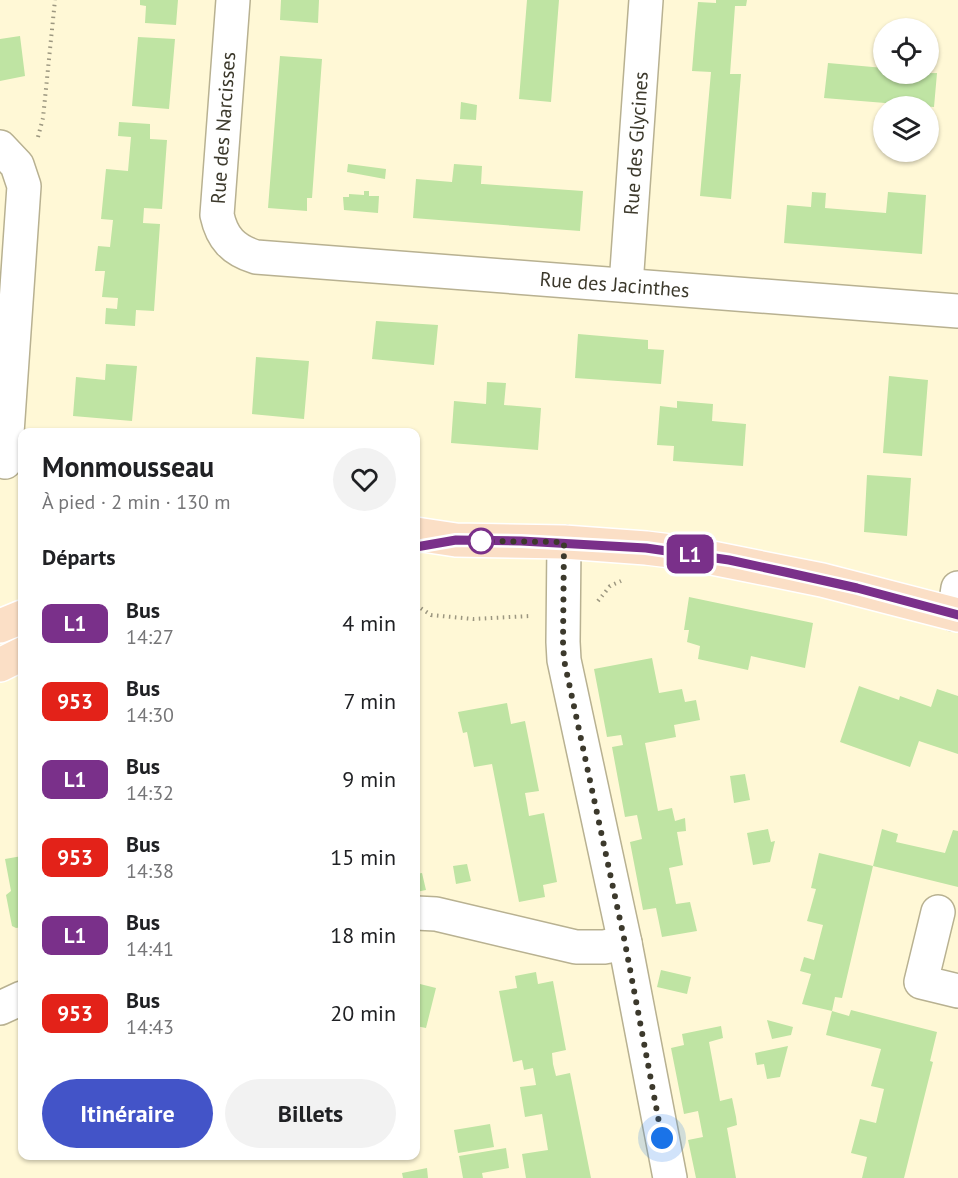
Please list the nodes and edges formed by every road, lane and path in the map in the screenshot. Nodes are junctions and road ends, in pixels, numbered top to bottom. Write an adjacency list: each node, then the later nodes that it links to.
1 (55, 0): 4 (path)
2 (233, 0): 6 (street, Rue des Narcisses)
3 (646, 0): 7 (street, Rue des Glycines)
4 (38, 139)
5 (0, 147): 9 (street)
6 (271, 258): 7 (street, Rue des Jacinthes)
7 (626, 285): 8 (street, Rue des Jacinthes)
8 (958, 311)
9 (9, 463)
10 (420, 535): 11 (main road)
11 (456, 540): 12 (main road); 13 (main road)
12 (564, 542): 15 (main road); 17 (street)
13 (420, 545)
14 (625, 580): 17 (path)
15 (957, 606)
16 (420, 608): 17 (path)
17 (564, 615): 24 (street)
18 (18, 619): 19 (main road)
19 (0, 626)
20 (18, 656): 21 (main road)
21 (0, 665)
22 (938, 912): 25 (street)
23 (420, 913): 24 (street)
24 (625, 943): 28 (street)
25 (958, 991)
26 (18, 1000): 27 (street)
27 (0, 1008)
28 (670, 1178)

